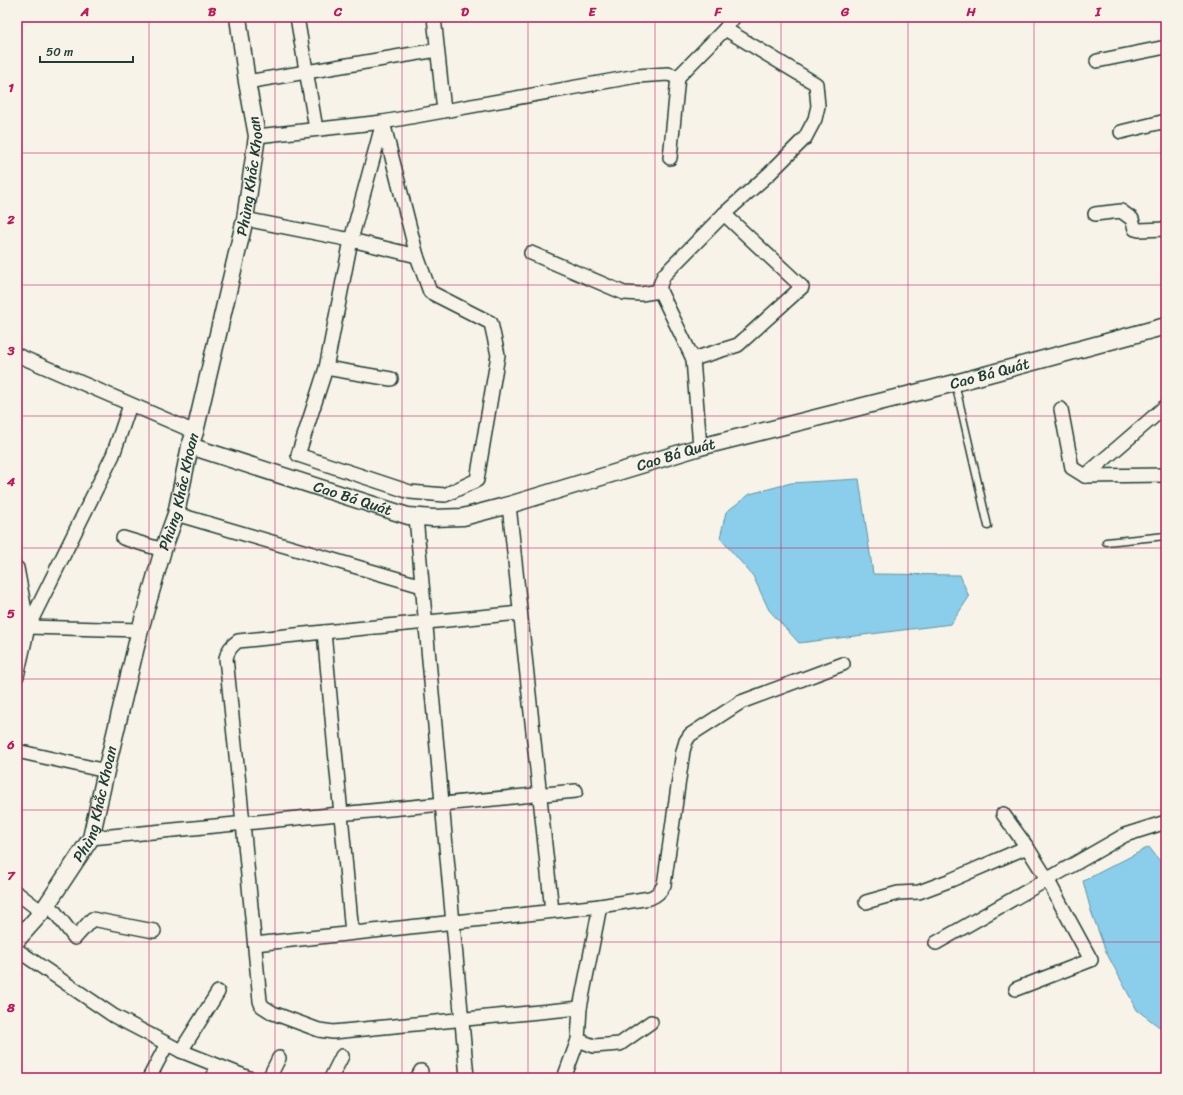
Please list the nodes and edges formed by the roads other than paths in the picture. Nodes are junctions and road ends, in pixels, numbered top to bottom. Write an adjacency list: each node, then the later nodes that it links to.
1 (238, 17): 11 (street, Phùng Khắc Khoan)
2 (297, 17): 9 (street)
3 (434, 17): 7 (street)
4 (734, 17): 5 (street)
5 (725, 30): 10 (street); 19 (street)
6 (1166, 47): 8 (street)
7 (437, 50): 9 (street); 12 (street)
8 (1097, 61)
9 (306, 72): 11 (street); 15 (street)
10 (678, 77): 12 (street); 18 (street)
11 (247, 82): 17 (street, Phùng Khắc Khoan)
12 (444, 111): 14 (street)
13 (1166, 121): 16 (street)
14 (383, 122): 15 (street); 23 (street); 25 (street)
15 (316, 129): 17 (street)
16 (1121, 132)
17 (257, 136): 21 (street, Phùng Khắc Khoan)
18 (670, 158)
19 (724, 214): 26 (street); 29 (street)
20 (1096, 214): 22 (street)
21 (245, 220): 23 (street); 36 (street, Phùng Khắc Khoan)
22 (1166, 228)
23 (351, 240): 25 (street); 30 (street)
24 (531, 253): 26 (street)
25 (418, 256): 30 (street)
26 (660, 292): 29 (street)
27 (1166, 326): 32 (street, Cao Bá Quát)
28 (17, 355): 33 (street)
29 (692, 359): 37 (street)
30 (326, 368): 31 (street)
31 (391, 379)
32 (954, 383): 37 (street, Cao Bá Quát); 43 (lane)
33 (130, 405): 36 (street); 52 (street)
34 (1166, 406): 39 (street)
35 (1061, 409): 39 (street)
36 (193, 439): 41 (street, Phùng Khắc Khoan); 42 (street, Cao Bá Quát)
37 (700, 447): 40 (street, Cao Bá Quát)
38 (1166, 475): 39 (street)
39 (1085, 476)
40 (509, 505): 42 (street, Cao Bá Quát); 50 (street)
41 (176, 514): 47 (street, Phùng Khắc Khoan); 49 (street)
42 (416, 516): 49 (street)
43 (988, 526)
44 (1166, 536): 46 (lane)
45 (123, 538): 47 (street)
46 (1106, 542)
47 (163, 550): 53 (street, Phùng Khắc Khoan)
48 (17, 568): 52 (street)
49 (422, 586): 51 (street)
50 (520, 613): 51 (street); 60 (street)
51 (425, 622): 54 (street); 61 (street)
52 (28, 627): 53 (street); 56 (street)
53 (140, 630): 58 (street, Phùng Khắc Khoan)
54 (324, 632): 62 (street); 65 (street)
55 (843, 664): 71 (street)
56 (17, 676)
57 (17, 751): 58 (street)
58 (106, 771): 66 (street, Phùng Khắc Khoan)
59 (576, 791): 60 (street)
60 (540, 794): 61 (street); 73 (street)
61 (442, 804): 62 (street); 74 (street)
62 (341, 814): 65 (street); 76 (street)
63 (1003, 814): 67 (street)
64 (1166, 822): 68 (street)
65 (243, 823): 66 (street); 79 (street)
66 (91, 838): 72 (street, Phùng Khắc Khoan)
67 (1027, 847): 68 (street); 70 (street)
68 (1047, 879): 78 (street); 81 (street)
69 (17, 893): 72 (street)
70 (866, 902)
71 (600, 906): 73 (street); 83 (street)
72 (45, 908): 75 (street); 77 (street, Phùng Khắc Khoan)
73 (552, 911): 74 (street)
74 (453, 922): 76 (street); 84 (street)
75 (154, 931)
76 (352, 933): 79 (street)
77 (17, 940)
78 (936, 943)
79 (255, 944): 84 (street)
80 (17, 950): 87 (street)
81 (1016, 989)
82 (218, 992): 88 (street)
83 (580, 1008): 84 (street); 86 (street)
84 (461, 1019): 92 (street)
85 (651, 1022): 86 (street)
86 (578, 1040): 97 (street)
87 (167, 1044): 88 (street); 93 (street)
88 (181, 1051): 91 (street)
89 (342, 1056): 96 (street)
90 (279, 1058): 95 (street)
91 (215, 1072): 94 (street)
92 (467, 1077)
93 (149, 1078)
94 (249, 1078)
95 (269, 1078)
96 (331, 1078)
97 (564, 1078)

